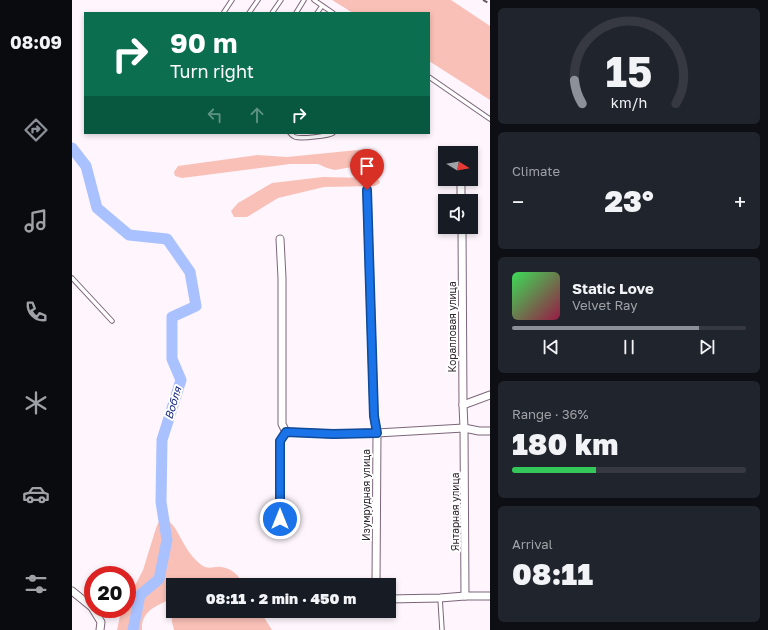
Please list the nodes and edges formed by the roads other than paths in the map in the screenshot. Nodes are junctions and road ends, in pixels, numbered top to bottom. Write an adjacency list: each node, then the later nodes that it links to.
1 (232, 0): 7 (lane)
2 (258, 0): 8 (lane)
3 (281, 0): 9 (lane)
4 (304, 0): 10 (lane)
5 (314, 0): 6 (lane)
6 (322, 6): 11 (lane); 12 (lane)
7 (224, 12)
8 (250, 12)
9 (273, 12)
10 (297, 12)
11 (319, 12)
12 (331, 12)
13 (430, 78): 14 (lane)
14 (490, 118)
15 (292, 134): 18 (lane)
16 (310, 134): 18 (lane)
17 (330, 134): 18 (lane)
18 (306, 138)
19 (367, 190): 29 (street, Изумрудная улица)
20 (462, 234): 25 (street, Коралловая улица)
21 (280, 239): 28 (street)
22 (72, 278): 23 (lane)
23 (112, 322)
24 (490, 395): 25 (street)
25 (463, 406): 26 (street, Коралловая улица)
26 (464, 428): 27 (street); 29 (street); 33 (street, Янтарная улица)
27 (490, 431)
28 (286, 432): 29 (street); 30 (lane)
29 (377, 433): 31 (street, Изумрудная улица)
30 (280, 519)
31 (376, 578)
32 (72, 591): 37 (street)
33 (465, 596): 34 (street); 36 (street)
34 (490, 596)
35 (396, 598): 36 (street)
36 (440, 598): 40 (lane)
37 (84, 601)
38 (99, 618): 39 (street)
39 (100, 630)
40 (442, 630)

